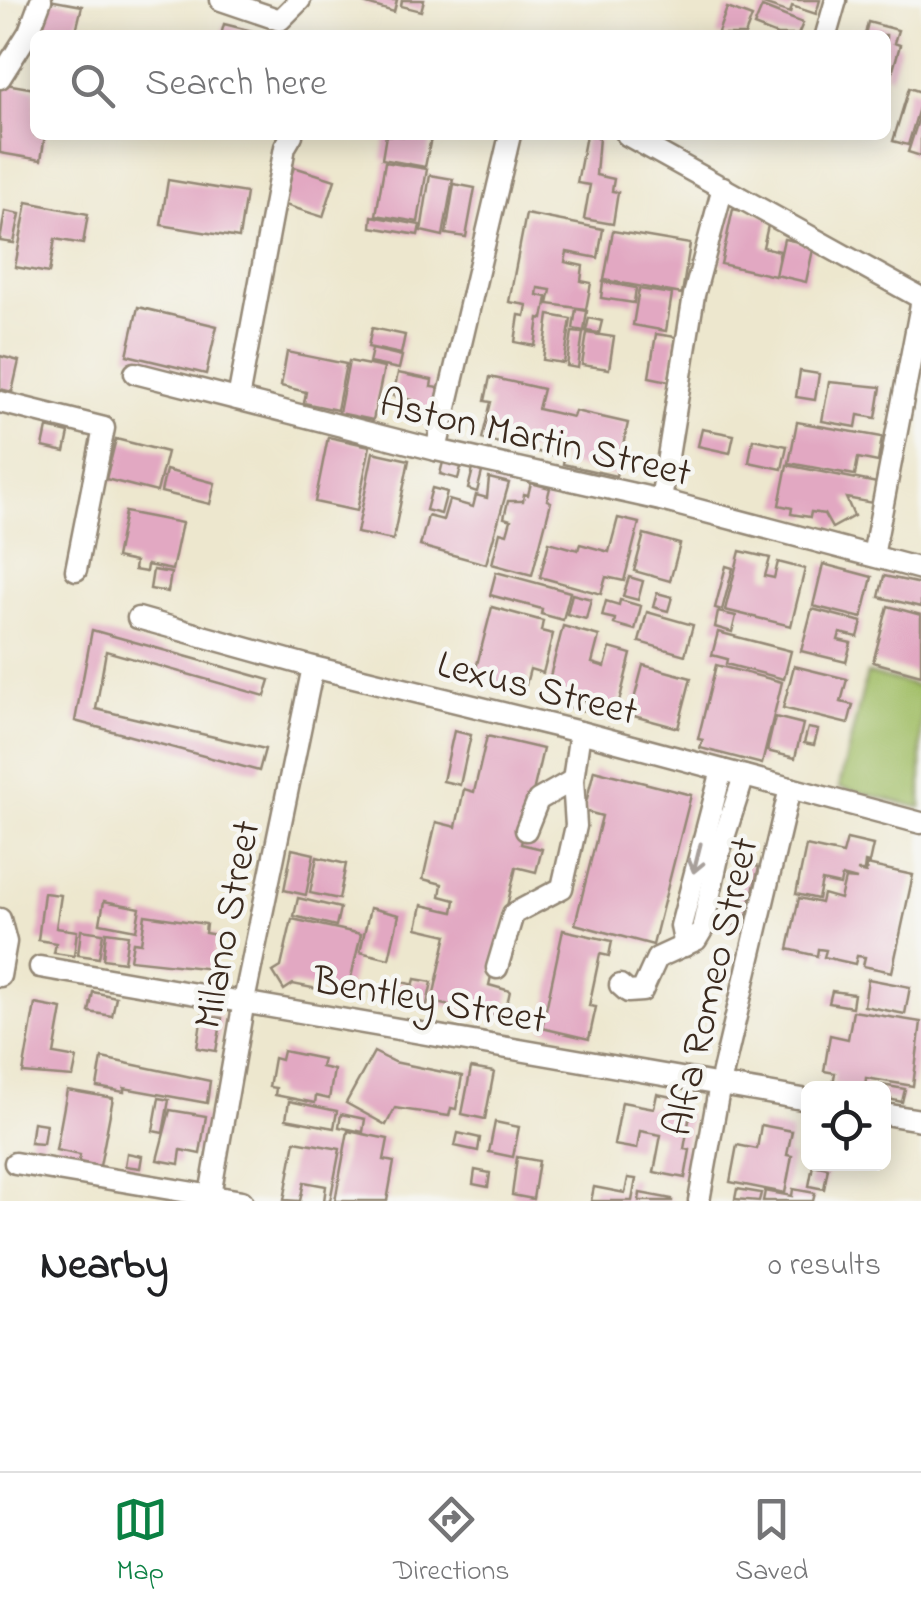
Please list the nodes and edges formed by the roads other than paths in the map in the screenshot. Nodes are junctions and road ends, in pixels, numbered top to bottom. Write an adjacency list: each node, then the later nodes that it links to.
1 (41, 0): 5 (street)
2 (221, 0): 3 (street)
3 (300, 0)
4 (836, 0): 6 (street)
5 (31, 30)
6 (827, 30)
7 (30, 32): 8 (street)
8 (0, 78)
9 (289, 140): 15 (street)
10 (509, 140): 17 (street)
11 (636, 140): 12 (street)
12 (723, 187): 13 (street); 18 (street)
13 (921, 302): 19 (street)
14 (135, 373): 15 (street, Aston Martin Street)
15 (238, 399): 17 (street, Aston Martin Street)
16 (0, 402): 21 (street)
17 (436, 450): 18 (street, Aston Martin Street)
18 (661, 500): 19 (street, Aston Martin Street)
19 (873, 556): 20 (street, Aston Martin Street)
20 (921, 568)
21 (76, 570)
22 (138, 618): 23 (street, Lexus Street)
23 (313, 667): 24 (street, Lexus Street); 37 (street, Milano Street)
24 (580, 732): 25 (street, Lexus Street); 27 (street)
25 (722, 770): 26 (street, Lexus Street); 32 (street, one-way to 32)
26 (744, 776): 28 (street, Lexus Street); 32 (street)
27 (573, 780): 30 (street); 34 (street)
28 (790, 788): 29 (street, Lexus Street); 38 (street, Alfa Romeo Street)
29 (921, 823)
30 (526, 830)
31 (2, 922): 35 (street)
32 (685, 946): 36 (street)
33 (40, 967): 37 (street, Bentley Street)
34 (497, 968)
35 (0, 976)
36 (620, 985)
37 (244, 1001): 38 (street, Bentley Street); 43 (street, Milano Street)
38 (720, 1084): 39 (street, Bentley Street); 45 (street, Alfa Romeo Street)
39 (801, 1099)
40 (891, 1115): 41 (street)
41 (921, 1120)
42 (15, 1164): 43 (street)
43 (210, 1198): 44 (street)
44 (242, 1201)
45 (699, 1201)

